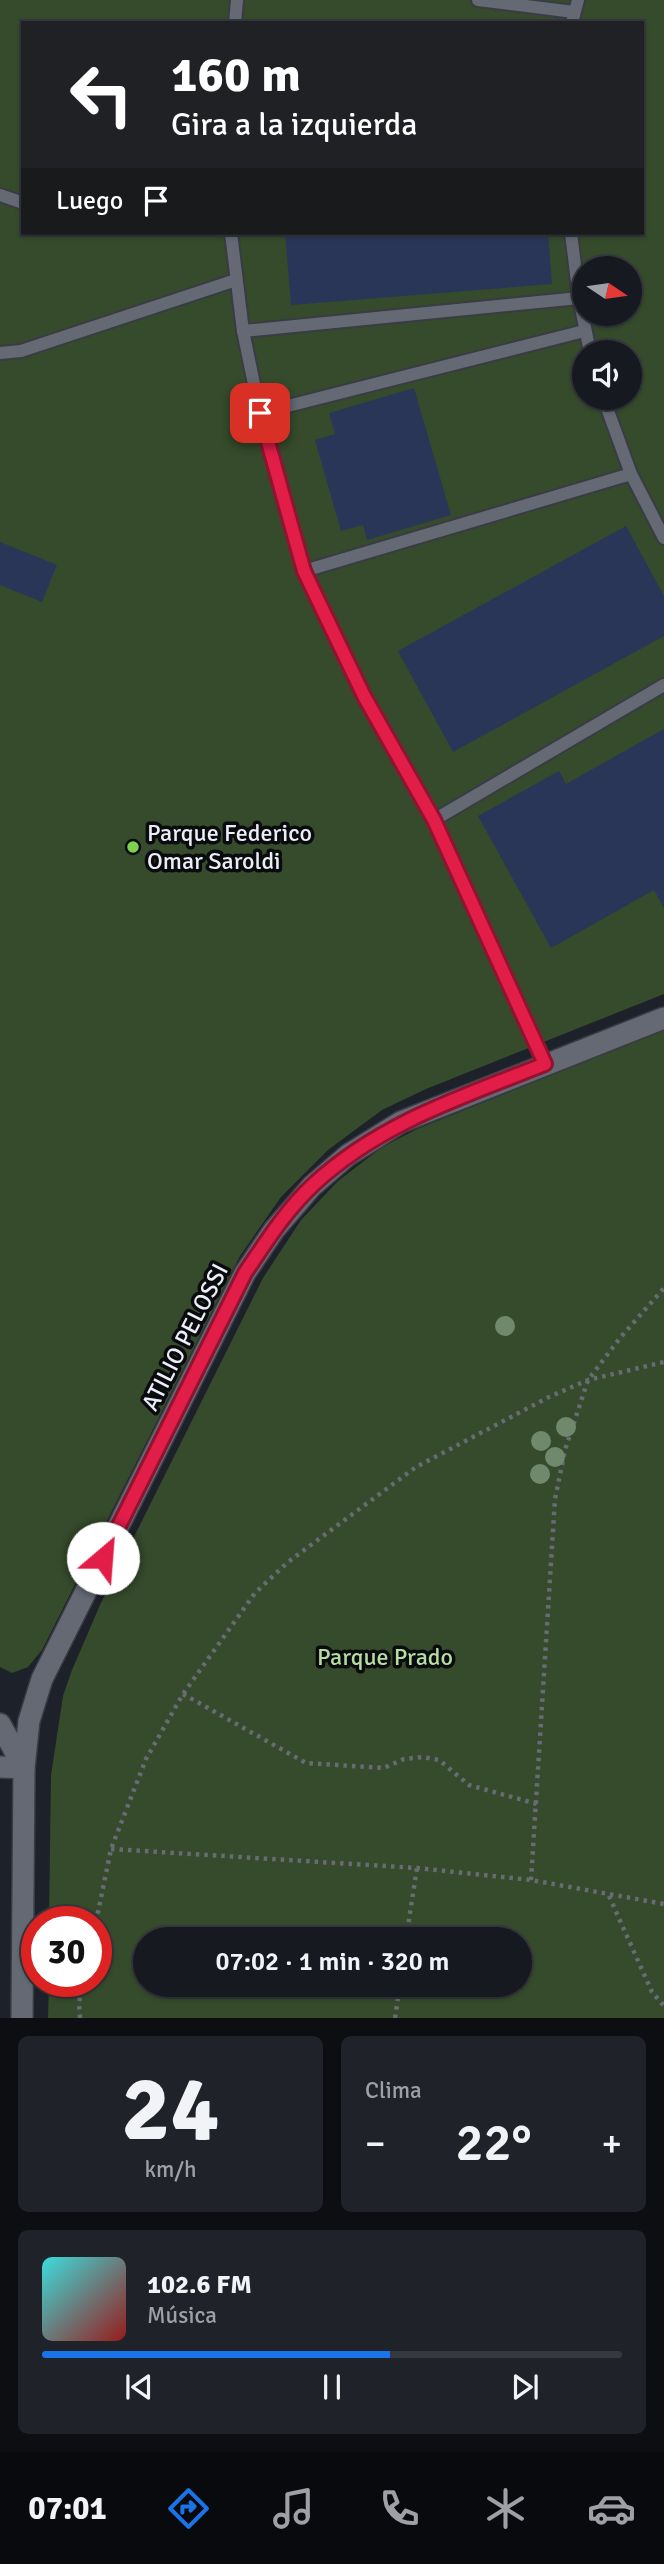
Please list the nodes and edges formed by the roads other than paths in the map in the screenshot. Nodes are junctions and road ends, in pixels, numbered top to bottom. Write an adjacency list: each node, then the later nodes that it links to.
1 (237, 0): 4 (lane)
2 (478, 0): 3 (lane)
3 (575, 12)
4 (234, 21)
5 (0, 195): 6 (lane)
6 (21, 202)
7 (231, 235): 10 (lane)
8 (571, 235): 9 (lane)
9 (574, 256)
10 (236, 280): 13 (lane); 16 (lane)
11 (572, 299): 13 (lane)
12 (583, 326): 14 (lane)
13 (243, 331): 18 (lane)
14 (584, 331): 15 (lane); 18 (lane)
15 (587, 340)
16 (0, 353)
17 (608, 410): 19 (lane)
18 (260, 413): 21 (lane)
19 (631, 474): 20 (lane); 21 (lane)
20 (664, 538)
21 (304, 571): 23 (lane)
22 (664, 685): 23 (lane)
23 (434, 820): 25 (lane)
24 (664, 1018): 25 (street, ATILIO PELOSSI)
25 (545, 1064): 28 (street, ATILIO PELOSSI)
26 (0, 1724): 28 (street)
27 (0, 1767): 28 (street)
28 (24, 1768): 29 (street, ATILIO PELOSSI)
29 (22, 2018)

